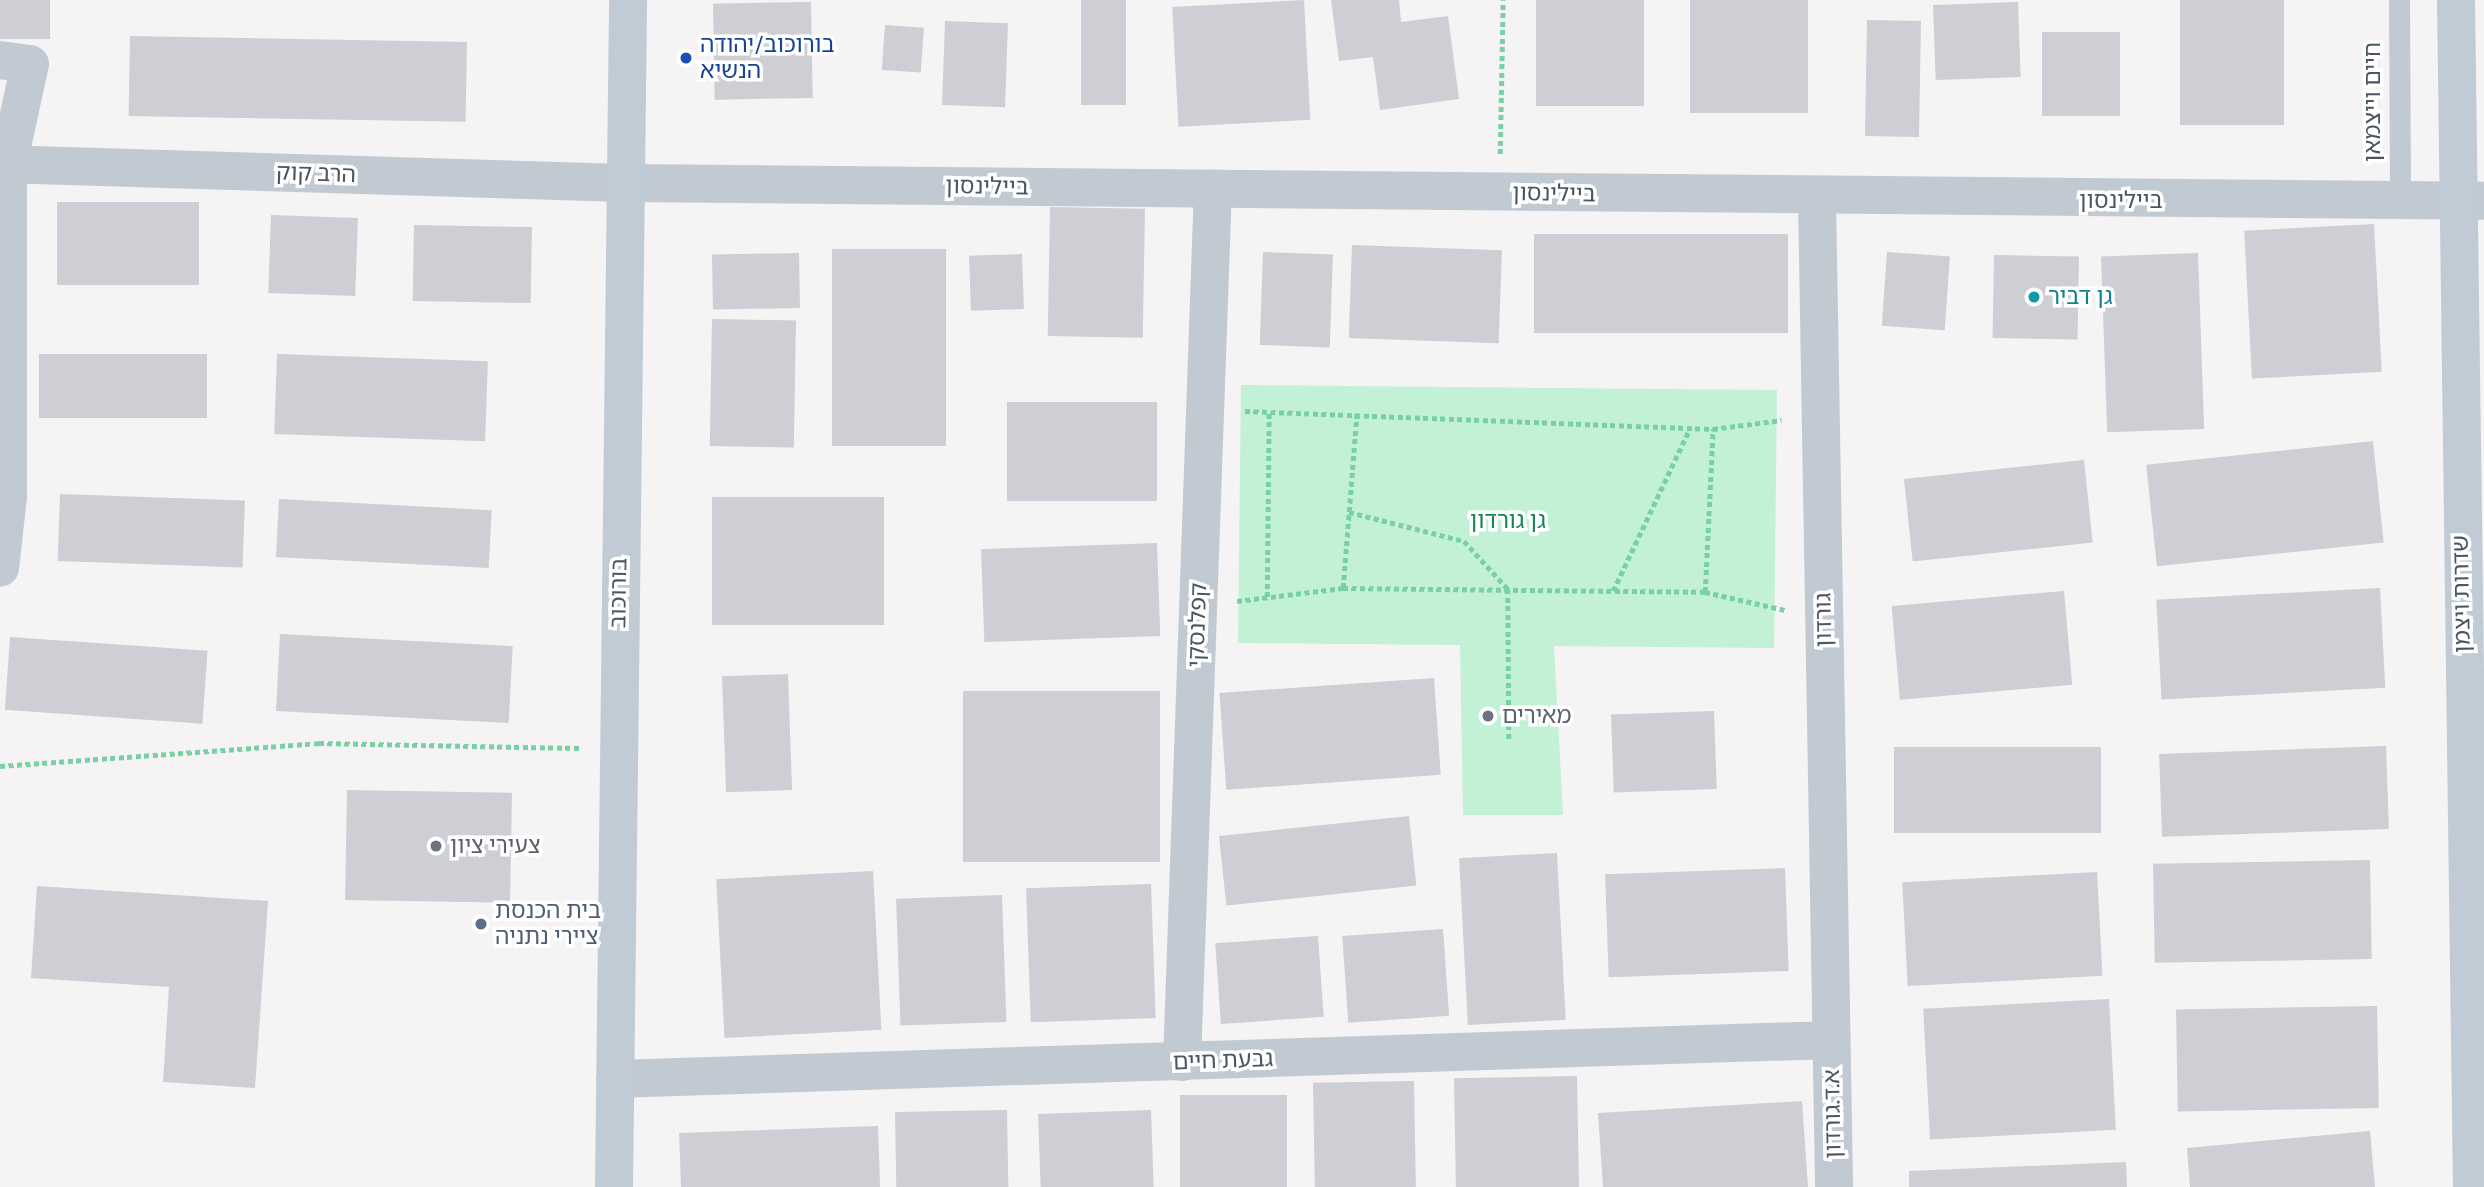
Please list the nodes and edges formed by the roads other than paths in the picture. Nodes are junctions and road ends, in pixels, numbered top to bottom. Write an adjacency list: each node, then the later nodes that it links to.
1 (628, 0): 6 (street, בורוכוב)
2 (2399, 0): 10 (lane, חיים וייצמאן)
3 (2456, 0): 9 (street, שדרות ויצמן)
4 (0, 61): 5 (street)
5 (4, 165): 6 (street, הרב קוק); 11 (street)
6 (623, 183): 7 (street, ביילינסון); 14 (street, בורוכוב)
7 (1213, 189): 8 (street, ביילינסון); 13 (street, קפלנסקי)
8 (1817, 199): 10 (street, ביילינסון); 12 (street, גורדון)
9 (2470, 202): 10 (street, ביילינסון); 17 (street, שדרות ויצמן)
10 (2400, 203)
11 (0, 568)
12 (1832, 1040): 13 (street, גבעת חיים); 16 (street, א.ד.גורדון)
13 (1182, 1062): 14 (street, גבעת חיים)
14 (615, 1079): 15 (street, בורוכוב)
15 (614, 1187)
16 (1834, 1187)
17 (2472, 1187)

